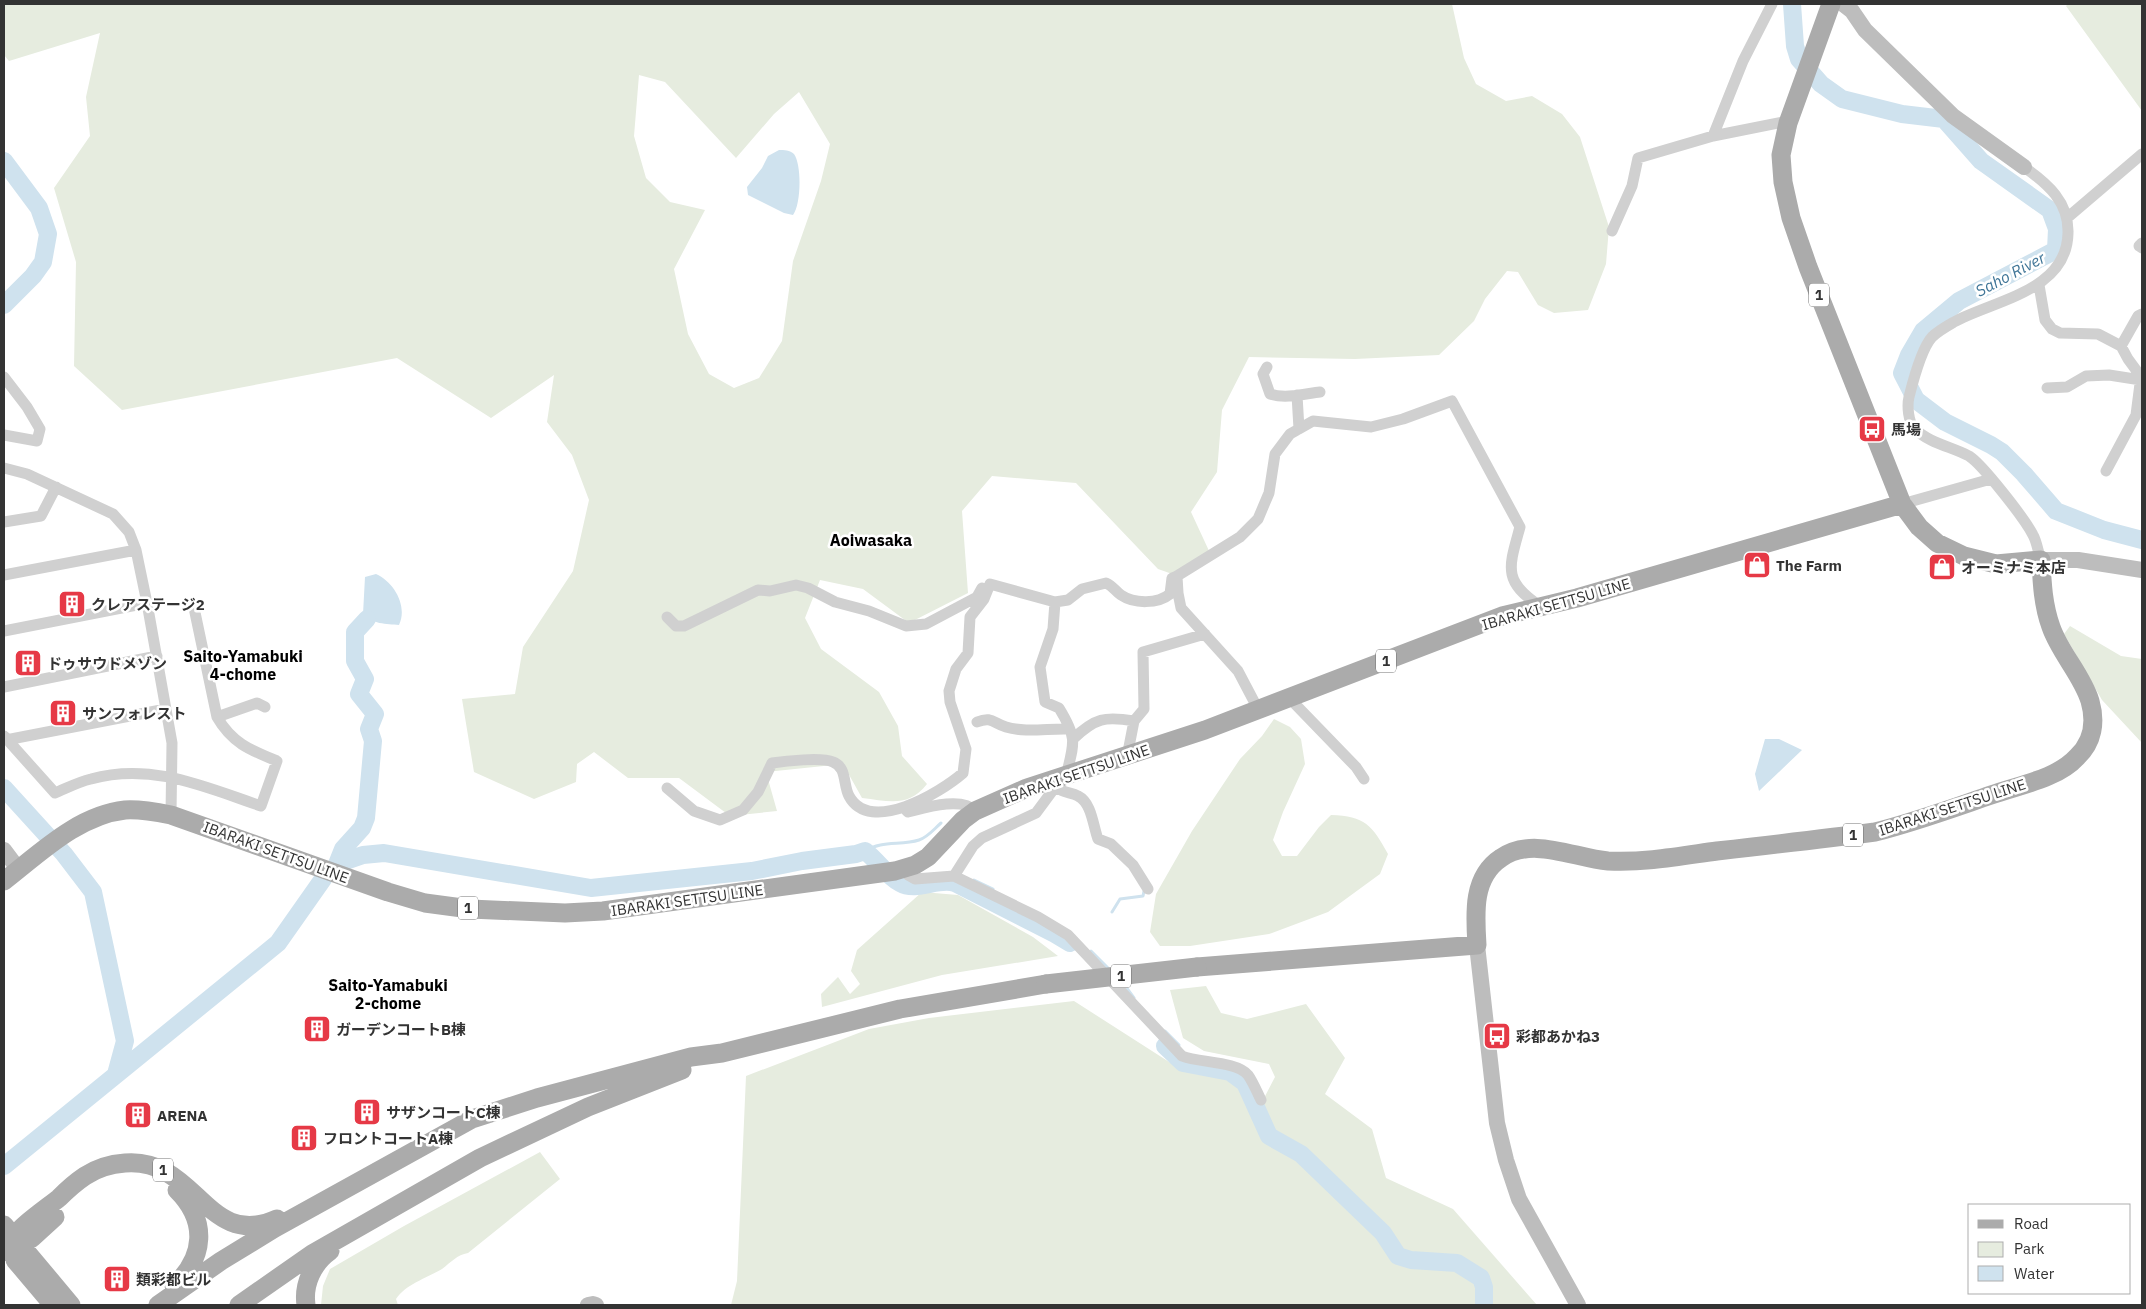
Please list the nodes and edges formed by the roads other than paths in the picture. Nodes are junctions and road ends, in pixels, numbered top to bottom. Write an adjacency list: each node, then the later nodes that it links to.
1 (1772, 4): 5 (street)
2 (1831, 4): 4 (main road, 1)
3 (1842, 4): 7 (street)
4 (1788, 123): 5 (street); 27 (main road, 1)
5 (1713, 136): 9 (street)
6 (2142, 154): 8 (street)
7 (2024, 167): 8 (street)
8 (2067, 218): 12 (street)
9 (1612, 231)
10 (2142, 242): 11 (street)
11 (2142, 248)
12 (2039, 285): 14 (street); 25 (street)
13 (2142, 314): 14 (street)
14 (2121, 346): 17 (street)
15 (1267, 367): 20 (street)
16 (4, 377): 22 (street)
17 (2142, 378): 18 (street); 24 (street)
18 (2047, 388)
19 (1320, 392): 20 (street)
20 (1297, 395): 21 (street)
21 (1299, 429): 33 (street); 38 (street)
22 (4, 435)
23 (4, 468): 26 (street)
24 (2106, 471)
25 (1991, 478): 27 (street); 30 (street)
26 (56, 487): 28 (street); 29 (street)
27 (1902, 504): 30 (main road, 1); 38 (main road, IBARAKI SETTSU LINE / 1)
28 (4, 522)
29 (136, 550): 32 (street); 36 (street)
30 (2040, 560): 31 (street); 66 (main road, IBARAKI SETTSU LINE / 1)
31 (2142, 570)
32 (4, 575)
33 (1178, 576): 35 (street); 41 (street)
34 (990, 584): 35 (street); 39 (street); 58 (street)
35 (1055, 602): 51 (street)
36 (147, 603): 40 (street); 42 (street)
37 (193, 603): 48 (street)
38 (1540, 606): 44 (main road, IBARAKI SETTSU LINE / 1)
39 (667, 617)
40 (4, 631)
41 (1205, 634): 47 (street); 49 (street)
42 (158, 656): 43 (street); 46 (street)
43 (4, 687)
44 (1293, 697): 47 (main road, IBARAKI SETTSU LINE / 1); 55 (street)
45 (266, 707): 48 (street)
46 (166, 709): 52 (street); 54 (street)
47 (1258, 709): 53 (main road, IBARAKI SETTSU LINE / 1)
48 (217, 717): 54 (street)
49 (1134, 721): 51 (street); 53 (street)
50 (977, 722): 51 (street)
51 (1071, 734): 56 (street)
52 (5, 738): 54 (street)
53 (1126, 757): 56 (main road, IBARAKI SETTSU LINE / 1)
54 (172, 776): 60 (street)
55 (1364, 780)
56 (1056, 785): 59 (main road, IBARAKI SETTSU LINE / 1); 64 (street); 65 (street)
57 (667, 788): 58 (street)
58 (904, 807): 59 (street)
59 (975, 811): 62 (main road, IBARAKI SETTSU LINE / 1)
60 (171, 815): 62 (main road, IBARAKI SETTSU LINE / 1); 63 (main road, IBARAKI SETTSU LINE / 1)
61 (4, 850): 63 (street)
62 (894, 871): 64 (street)
63 (11, 876)
64 (954, 876): 68 (street)
65 (1148, 889)
66 (1477, 944): 67 (main road, 1, bridge); 80 (street)
67 (722, 1053): 69 (main road, 1); 70 (main road, 1)
68 (1261, 1100)
69 (480, 1158): 76 (main road, 1); 77 (main road, 1)
70 (329, 1199): 71 (main road, 1); 75 (main road, 1)
71 (9, 1244): 72 (main road); 73 (main road); 74 (main road, 1)
72 (53, 1305)
73 (71, 1305)
74 (149, 1305)
75 (158, 1305)
76 (239, 1305)
77 (306, 1305)
78 (588, 1305): 79 (street)
79 (596, 1305)
80 (1578, 1305)

